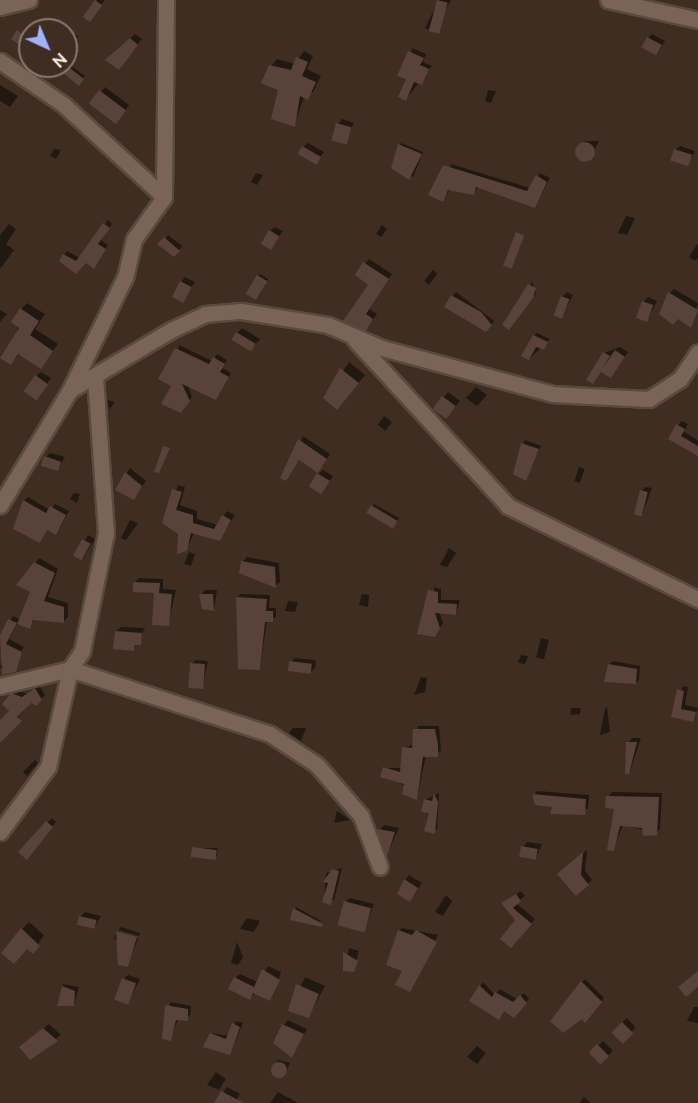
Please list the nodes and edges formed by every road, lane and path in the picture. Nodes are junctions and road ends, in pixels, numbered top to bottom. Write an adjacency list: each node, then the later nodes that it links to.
1 (29, 0): 4 (street)
2 (166, 0): 9 (street)
3 (608, 0): 5 (street)
4 (0, 7)
5 (679, 16): 6 (street); 7 (street)
6 (698, 20)
7 (698, 33)
8 (0, 61): 9 (street)
9 (164, 197): 13 (street)
10 (350, 335): 11 (street); 12 (street); 16 (street)
11 (698, 352)
12 (95, 376): 13 (street); 17 (street)
13 (70, 390): 14 (street)
14 (5, 490): 15 (street)
15 (0, 505)
16 (698, 600)
17 (70, 669): 18 (street); 19 (street); 20 (street)
18 (0, 686)
19 (0, 832)
20 (380, 867)

